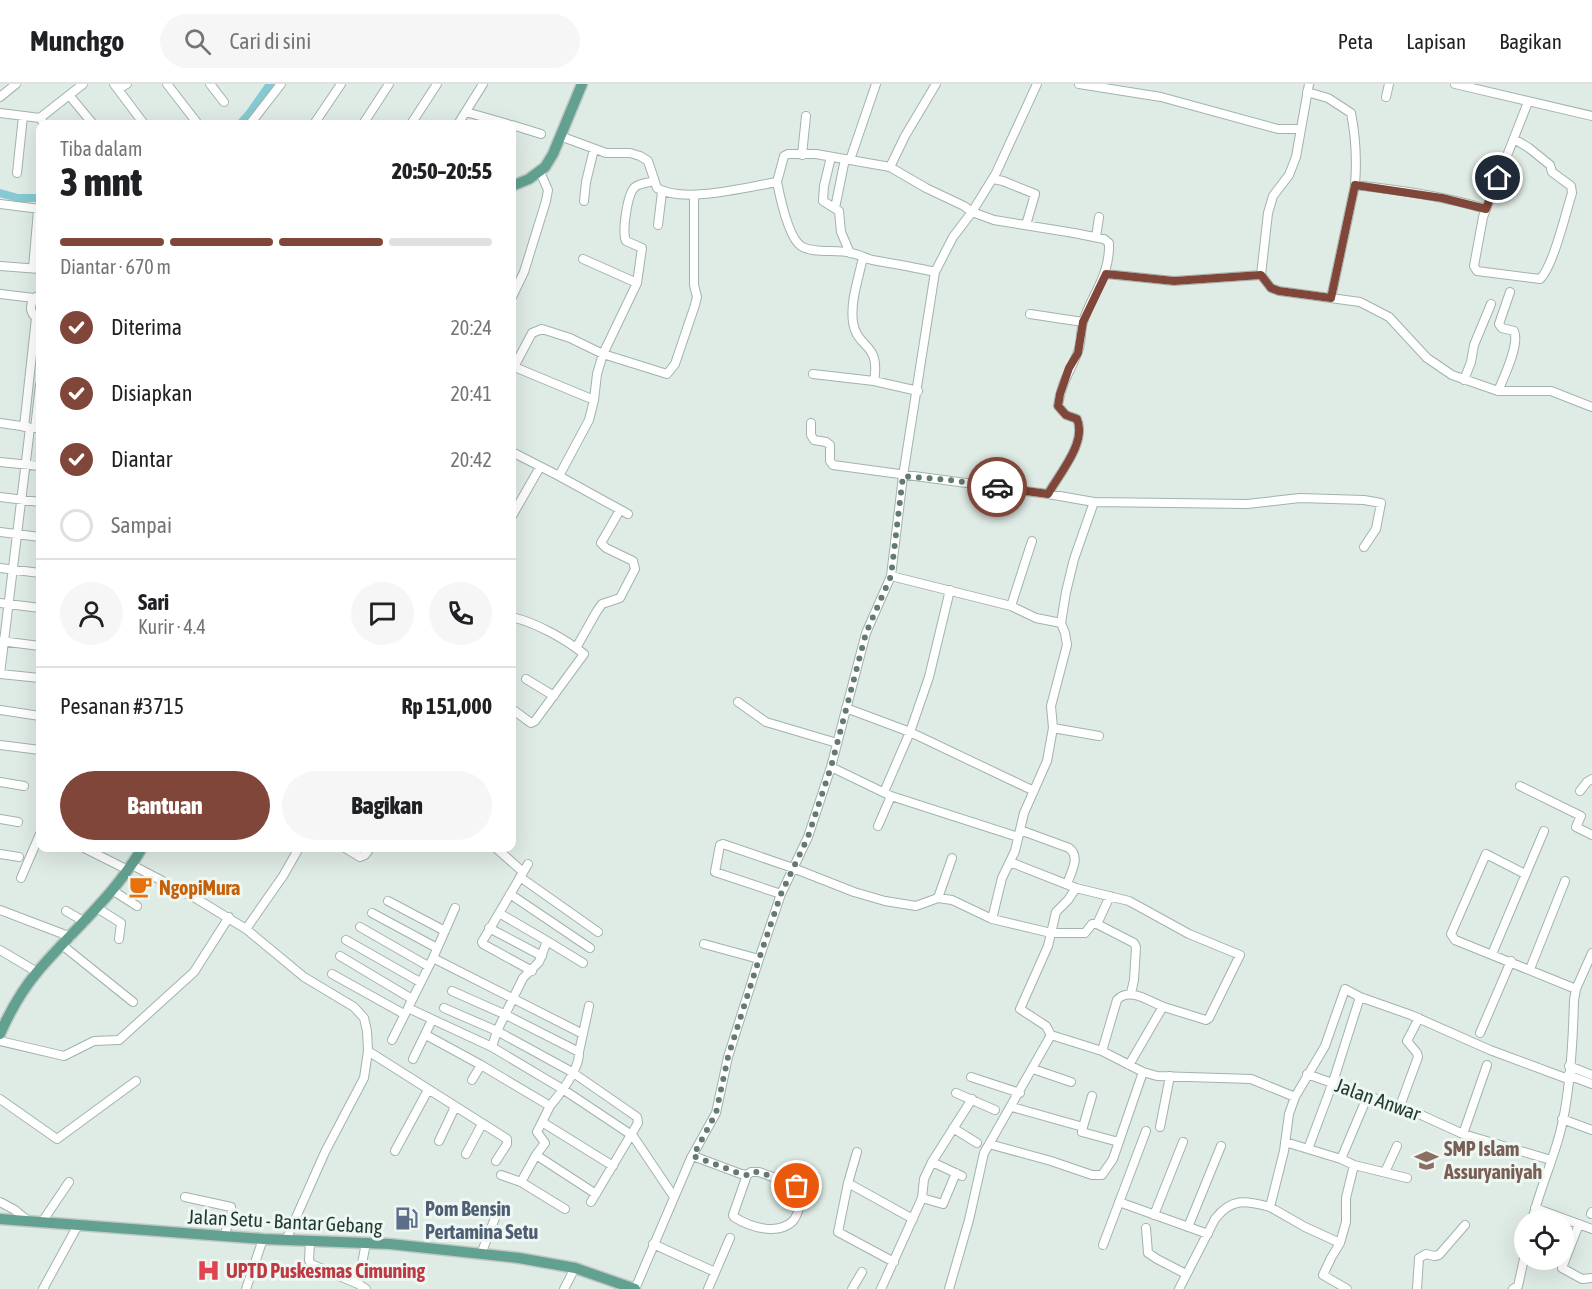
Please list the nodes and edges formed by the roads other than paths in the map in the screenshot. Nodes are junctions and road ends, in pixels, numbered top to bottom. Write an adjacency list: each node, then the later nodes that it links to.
1 (16, 84): 21 (street)
2 (83, 84): 20 (street)
3 (127, 84): 18 (street)
4 (167, 84): 34 (street)
5 (210, 84): 23 (street)
6 (281, 84): 35 (street)
7 (341, 84): 36 (street)
8 (389, 84): 37 (street)
9 (437, 84): 38 (street)
10 (483, 84): 25 (street)
11 (582, 84): 44 (main road)
12 (876, 84): 49 (street)
13 (936, 84): 50 (street)
14 (1037, 84): 53 (street)
15 (1079, 84): 42 (street)
16 (1389, 84): 22 (street)
17 (1455, 84): 24 (street)
18 (116, 86): 33 (street)
19 (1308, 88): 42 (street); 57 (street)
20 (69, 95): 31 (street); 32 (street)
21 (0, 96)
22 (1386, 97)
23 (225, 102)
24 (1528, 102): 29 (street); 45 (street)
25 (466, 112): 39 (street); 40 (street)
26 (0, 113): 27 (street)
27 (23, 116): 30 (street); 52 (street)
28 (806, 116): 47 (street)
29 (1592, 116)
30 (38, 120)
31 (43, 120)
32 (90, 120)
33 (141, 120)
34 (195, 120)
35 (253, 120)
36 (317, 120)
37 (366, 120)
38 (414, 120)
39 (461, 120)
40 (492, 120)
41 (516, 127): 43 (street)
42 (1301, 129): 77 (street)
43 (540, 134)
44 (560, 136): 46 (street); 51 (main road)
45 (1514, 139): 63 (street); 63 (street)
46 (594, 149): 54 (street); 60 (street)
47 (802, 155): 48 (street); 55 (street)
48 (831, 157): 49 (street); 62 (street)
49 (847, 160): 50 (street); 62 (street)
50 (890, 167): 65 (street)
51 (540, 172): 56 (main road); 79 (street)
52 (17, 173)
53 (993, 179): 65 (street); 68 (street)
54 (654, 181): 58 (street); 78 (street)
55 (777, 182): 59 (street); 70 (street)
56 (516, 184)
57 (1355, 185): 63 (street); 83 (street)
58 (663, 192): 59 (street); 67 (street)
59 (694, 196): 89 (street)
60 (584, 201)
61 (0, 204): 64 (street)
62 (835, 208): 70 (street)
63 (1486, 209)
64 (36, 210)
65 (972, 212): 68 (street); 75 (street)
66 (1099, 217): 69 (street)
67 (658, 225)
68 (1026, 225): 69 (street)
69 (1096, 237): 76 (street)
70 (850, 252): 71 (street)
71 (863, 257): 75 (street); 95 (street)
72 (583, 259): 78 (street)
73 (0, 266): 74 (street)
74 (36, 269)
75 (935, 273): 96 (street)
76 (1106, 274): 77 (street); 88 (street)
77 (1261, 275): 83 (street)
78 (637, 283): 89 (street)
79 (516, 289)
80 (1510, 292): 97 (street)
81 (0, 294): 82 (street)
82 (36, 297)
83 (1331, 298): 94 (street)
84 (36, 299): 87 (street)
85 (1491, 304): 94 (street)
86 (1030, 314): 88 (street)
87 (36, 316)
88 (1083, 322): 111 (street)
89 (603, 354): 91 (street); 98 (street)
90 (36, 355): 103 (street)
91 (516, 362)
92 (516, 368): 98 (street)
93 (813, 374): 95 (street)
94 (1464, 380): 97 (street)
95 (873, 381): 96 (street)
96 (918, 391): 110 (street)
97 (1498, 391): 100 (street)
98 (594, 400): 109 (street)
99 (36, 406): 103 (street)
100 (1592, 407)
101 (0, 423): 103 (street)
102 (811, 423): 110 (street)
103 (32, 428): 106 (street)
104 (516, 454): 108 (street)
105 (0, 462): 106 (street)
106 (25, 465): 107 (street); 113 (street)
107 (36, 466)
108 (540, 467): 109 (street); 116 (street)
109 (559, 476): 134 (street)
110 (903, 476): 111 (street); 125 (street)
111 (1048, 494): 115 (street)
112 (0, 497): 113 (street)
113 (21, 499): 114 (street); 118 (street)
114 (36, 501)
115 (1094, 502): 121 (street); 131 (street)
116 (516, 509)
117 (0, 532): 118 (street)
118 (17, 534): 119 (street); 123 (street)
119 (36, 536)
120 (1032, 541): 128 (street)
121 (1364, 547)
122 (0, 568): 123 (street)
123 (12, 569): 124 (street); 127 (street)
124 (36, 572)
125 (891, 576): 126 (street); 140 (street)
126 (950, 590): 128 (street); 145 (street)
127 (4, 603): 129 (street); 132 (street)
128 (1011, 606): 131 (street)
129 (36, 607)
130 (516, 618): 134 (street)
131 (1061, 623): 144 (street)
132 (2, 642): 133 (street); 135 (street)
133 (36, 646)
134 (576, 648): 138 (street)
135 (0, 674): 136 (street)
136 (36, 678)
137 (526, 679): 138 (street)
138 (554, 696): 142 (street)
139 (738, 702): 147 (street)
140 (846, 708): 145 (street); 147 (street)
141 (0, 710): 143 (street)
142 (516, 712)
143 (36, 715)
144 (1053, 728): 146 (street); 155 (street)
145 (910, 732): 155 (street); 157 (street)
146 (1099, 736)
147 (837, 743): 150 (street)
148 (0, 746): 149 (street)
149 (36, 750)
150 (831, 767): 157 (street); 177 (street)
151 (1592, 779): 156 (street)
152 (0, 782): 153 (street)
153 (24, 786)
154 (1520, 786): 163 (street)
155 (1034, 791): 162 (street)
156 (1580, 791)
157 (888, 794): 160 (street); 162 (street)
158 (0, 819): 159 (street)
159 (18, 822)
160 (878, 826)
161 (1544, 831): 178 (street)
162 (1019, 834): 174 (street); 182 (street)
163 (1592, 834)
164 (36, 843): 180 (street)
165 (93, 852): 176 (street)
166 (140, 852): 176 (main road)
167 (296, 852): 203 (street)
168 (352, 852): 169 (street)
169 (367, 852)
170 (500, 852): 179 (street)
171 (0, 854): 172 (street)
172 (20, 856)
173 (952, 858): 187 (street)
174 (1010, 862): 182 (street); 197 (street)
175 (528, 864): 179 (street)
176 (130, 868): 183 (main road); 196 (street)
177 (793, 868): 185 (street); 185 (street); 187 (street)
178 (1526, 874): 216 (street); 216 (street)
179 (521, 875): 184 (street); 205 (street)
180 (21, 878)
181 (1565, 881): 223 (street)
182 (1071, 886): 186 (street); 206 (street)
183 (112, 890): 189 (street); 190 (main road)
184 (510, 894): 195 (street); 213 (street)
185 (781, 894): 219 (street)
186 (1110, 896): 200 (street); 236 (street)
187 (938, 898): 197 (street)
188 (388, 901): 204 (street)
189 (137, 906)
190 (97, 908): 199 (main road); 207 (street)
191 (455, 908): 204 (street)
192 (2, 910): 198 (street); 209 (street)
193 (66, 912): 199 (street)
194 (372, 913): 212 (street)
195 (499, 913): 202 (street); 210 (street)
196 (228, 918): 203 (street); 249 (street)
197 (992, 919): 206 (street)
198 (0, 920)
199 (85, 922): 209 (main road)
200 (1097, 924): 206 (street); 230 (street)
201 (360, 927): 220 (street)
202 (489, 928): 218 (street); 224 (street)
203 (246, 929): 251 (street)
204 (446, 931): 212 (street)
205 (598, 932)
206 (1052, 933): 247 (street)
207 (119, 939)
208 (346, 940): 227 (street)
209 (66, 941): 225 (main road); 234 (street)
210 (547, 941): 218 (street); 222 (street)
211 (704, 944): 219 (street)
212 (437, 948): 220 (street)
213 (590, 948)
214 (0, 950): 225 (street)
215 (1592, 953): 228 (street)
216 (1492, 954): 221 (street)
217 (340, 956): 233 (street)
218 (542, 956): 224 (street)
219 (759, 959): 308 (street)
220 (430, 962): 227 (street); 231 (street)
221 (1511, 962): 223 (street); 245 (street)
222 (583, 963)
223 (1530, 969): 228 (street)
224 (532, 970): 231 (street)
225 (37, 972): 243 (main road)
226 (332, 974): 238 (street)
227 (420, 982): 233 (street)
228 (1576, 989): 261 (street)
229 (452, 991): 239 (street)
230 (1131, 993): 236 (street); 252 (street)
231 (514, 998): 239 (street); 244 (street)
232 (1360, 998): 240 (street); 262 (street); 269 (street)
233 (412, 999): 238 (street)
234 (133, 1002)
235 (589, 1006): 244 (street)
236 (1164, 1007): 256 (street)
237 (444, 1008): 242 (street)
238 (406, 1011): 241 (street); 248 (street)
239 (506, 1015): 242 (street); 253 (street)
240 (1419, 1018): 261 (street); 281 (street)
241 (432, 1020): 246 (street); 250 (street)
242 (497, 1031): 250 (street); 259 (street)
243 (0, 1034)
244 (583, 1034): 253 (street)
245 (1480, 1034)
246 (426, 1035): 254 (street); 255 (street)
247 (1051, 1035): 252 (street); 258 (street)
248 (392, 1040)
249 (0, 1041)
250 (492, 1047): 272 (street)
251 (368, 1051): 271 (street); 346 (street)
252 (1102, 1051): 256 (street)
253 (579, 1052): 259 (street)
254 (413, 1059)
255 (481, 1065): 266 (street); 280 (street)
256 (1129, 1065): 260 (street)
257 (1487, 1065): 293 (street)
258 (1033, 1069): 268 (street); 274 (street)
259 (572, 1072): 272 (street); 294 (street)
260 (1143, 1072): 264 (street); 300 (street)
261 (1568, 1073): 263 (street); 270 (street); 285 (street)
262 (1307, 1074): 269 (street, Jalan Anwar); 277 (street)
263 (1592, 1075)
264 (1170, 1076): 277 (street); 289 (street)
265 (971, 1077): 274 (street)
266 (472, 1080)
267 (136, 1081): 278 (street)
268 (1071, 1082)
269 (1333, 1082): 275 (street, Jalan Anwar); 303 (street)
270 (1592, 1084)
271 (428, 1090): 282 (street); 304 (street)
272 (564, 1090): 280 (street); 294 (street)
273 (956, 1093): 279 (street)
274 (1020, 1093): 283 (street)
275 (1368, 1095): 281 (street, Jalan Anwar); 309 (street)
276 (1092, 1096): 288 (street)
277 (1294, 1097): 298 (street)
278 (0, 1099)
279 (972, 1099): 284 (street); 290 (street)
280 (550, 1106): 286 (street)
281 (1400, 1106): 293 (street, Jalan Anwar)
282 (455, 1107): 287 (street); 295 (street)
283 (1012, 1107): 288 (street); 300 (street)
284 (995, 1110)
285 (1562, 1119): 291 (street); 310 (street)
286 (542, 1122): 307 (street); 314 (street)
287 (482, 1124): 306 (street); 311 (street)
288 (1083, 1127): 296 (street)
289 (1160, 1127)
290 (953, 1128): 299 (street); 312 (street)
291 (1592, 1130)
292 (1146, 1131): 326 (street)
293 (1463, 1134): 310 (street, Jalan Anwar)
294 (631, 1135): 314 (street); 323 (street)
295 (439, 1141)
296 (1115, 1141)
297 (1183, 1142): 330 (street)
298 (1285, 1142): 303 (street); 327 (street)
299 (977, 1143)
300 (989, 1144): 370 (street)
301 (1221, 1146): 339 (street)
302 (1397, 1146): 315 (street)
303 (1308, 1149): 309 (street)
304 (395, 1151)
305 (857, 1152): 321 (street)
306 (466, 1154)
307 (536, 1155): 314 (street); 320 (street)
308 (693, 1156): 317 (street); 323 (street)
309 (1341, 1159): 313 (street)
310 (1551, 1160): 328 (street)
311 (496, 1161)
312 (932, 1162): 324 (street); 324 (street)
313 (1354, 1165): 315 (street); 349 (street)
314 (613, 1166)
315 (1385, 1172): 318 (street)
316 (501, 1175): 320 (street)
317 (747, 1175): 317 (street)
318 (1407, 1178)
319 (69, 1182): 335 (street)
320 (521, 1182): 329 (street)
321 (848, 1183): 333 (street); 353 (street)
322 (185, 1197): 343 (street)
323 (674, 1197): 350 (street)
324 (922, 1198): 333 (street)
325 (0, 1202): 334 (street)
326 (1119, 1202): 330 (street); 351 (street)
327 (1270, 1208): 342 (street); 349 (street)
328 (1535, 1208): 336 (street)
329 (565, 1209)
330 (1154, 1215): 339 (street)
331 (0, 1218): 334 (main road, Jalan Setu - Bantar Gebang)
332 (495, 1218): 352 (street)
333 (913, 1219): 353 (street)
334 (27, 1220): 335 (main road, Jalan Setu - Bantar Gebang)
335 (42, 1222): 337 (main road, Jalan Setu - Bantar Gebang)
336 (1579, 1224): 341 (street); 360 (street)
337 (78, 1225): 343 (main road, Jalan Setu - Bantar Gebang); 363 (street)
338 (1465, 1226): 373 (street)
339 (1188, 1227): 342 (street)
340 (1146, 1228): 358 (street)
341 (1592, 1229)
342 (1208, 1234): 358 (street)
343 (224, 1236): 345 (main road, Jalan Setu - Bantar Gebang)
344 (730, 1238): 356 (street)
345 (263, 1239): 346 (main road, Jalan Setu - Bantar Gebang); 364 (street)
346 (286, 1240): 347 (main road, Jalan Setu - Bantar Gebang)
347 (310, 1242): 348 (main road, Jalan Setu - Bantar Gebang); 361 (street)
348 (366, 1243): 352 (main road, Jalan Setu - Bantar Gebang); 361 (street)
349 (1340, 1243): 372 (street)
350 (653, 1244): 356 (street); 366 (street)
351 (1102, 1245)
352 (481, 1254): 354 (main road, Jalan Setu - Bantar Gebang)
353 (894, 1262): 369 (street)
354 (575, 1268): 365 (street); 366 (main road, Jalan Setu - Bantar Gebang)
355 (1522, 1270): 362 (street)
356 (715, 1272): 367 (street)
357 (862, 1272): 368 (street)
358 (1186, 1274): 371 (street)
359 (1592, 1278): 360 (street)
360 (1582, 1279): 374 (street)
361 (362, 1286)
362 (1519, 1288)
363 (43, 1289)
364 (246, 1289)
365 (564, 1289)
366 (635, 1289)
367 (708, 1289)
368 (852, 1289)
369 (881, 1289)
370 (949, 1289)
371 (1179, 1289)
372 (1347, 1289)
373 (1417, 1289)
374 (1577, 1289)

